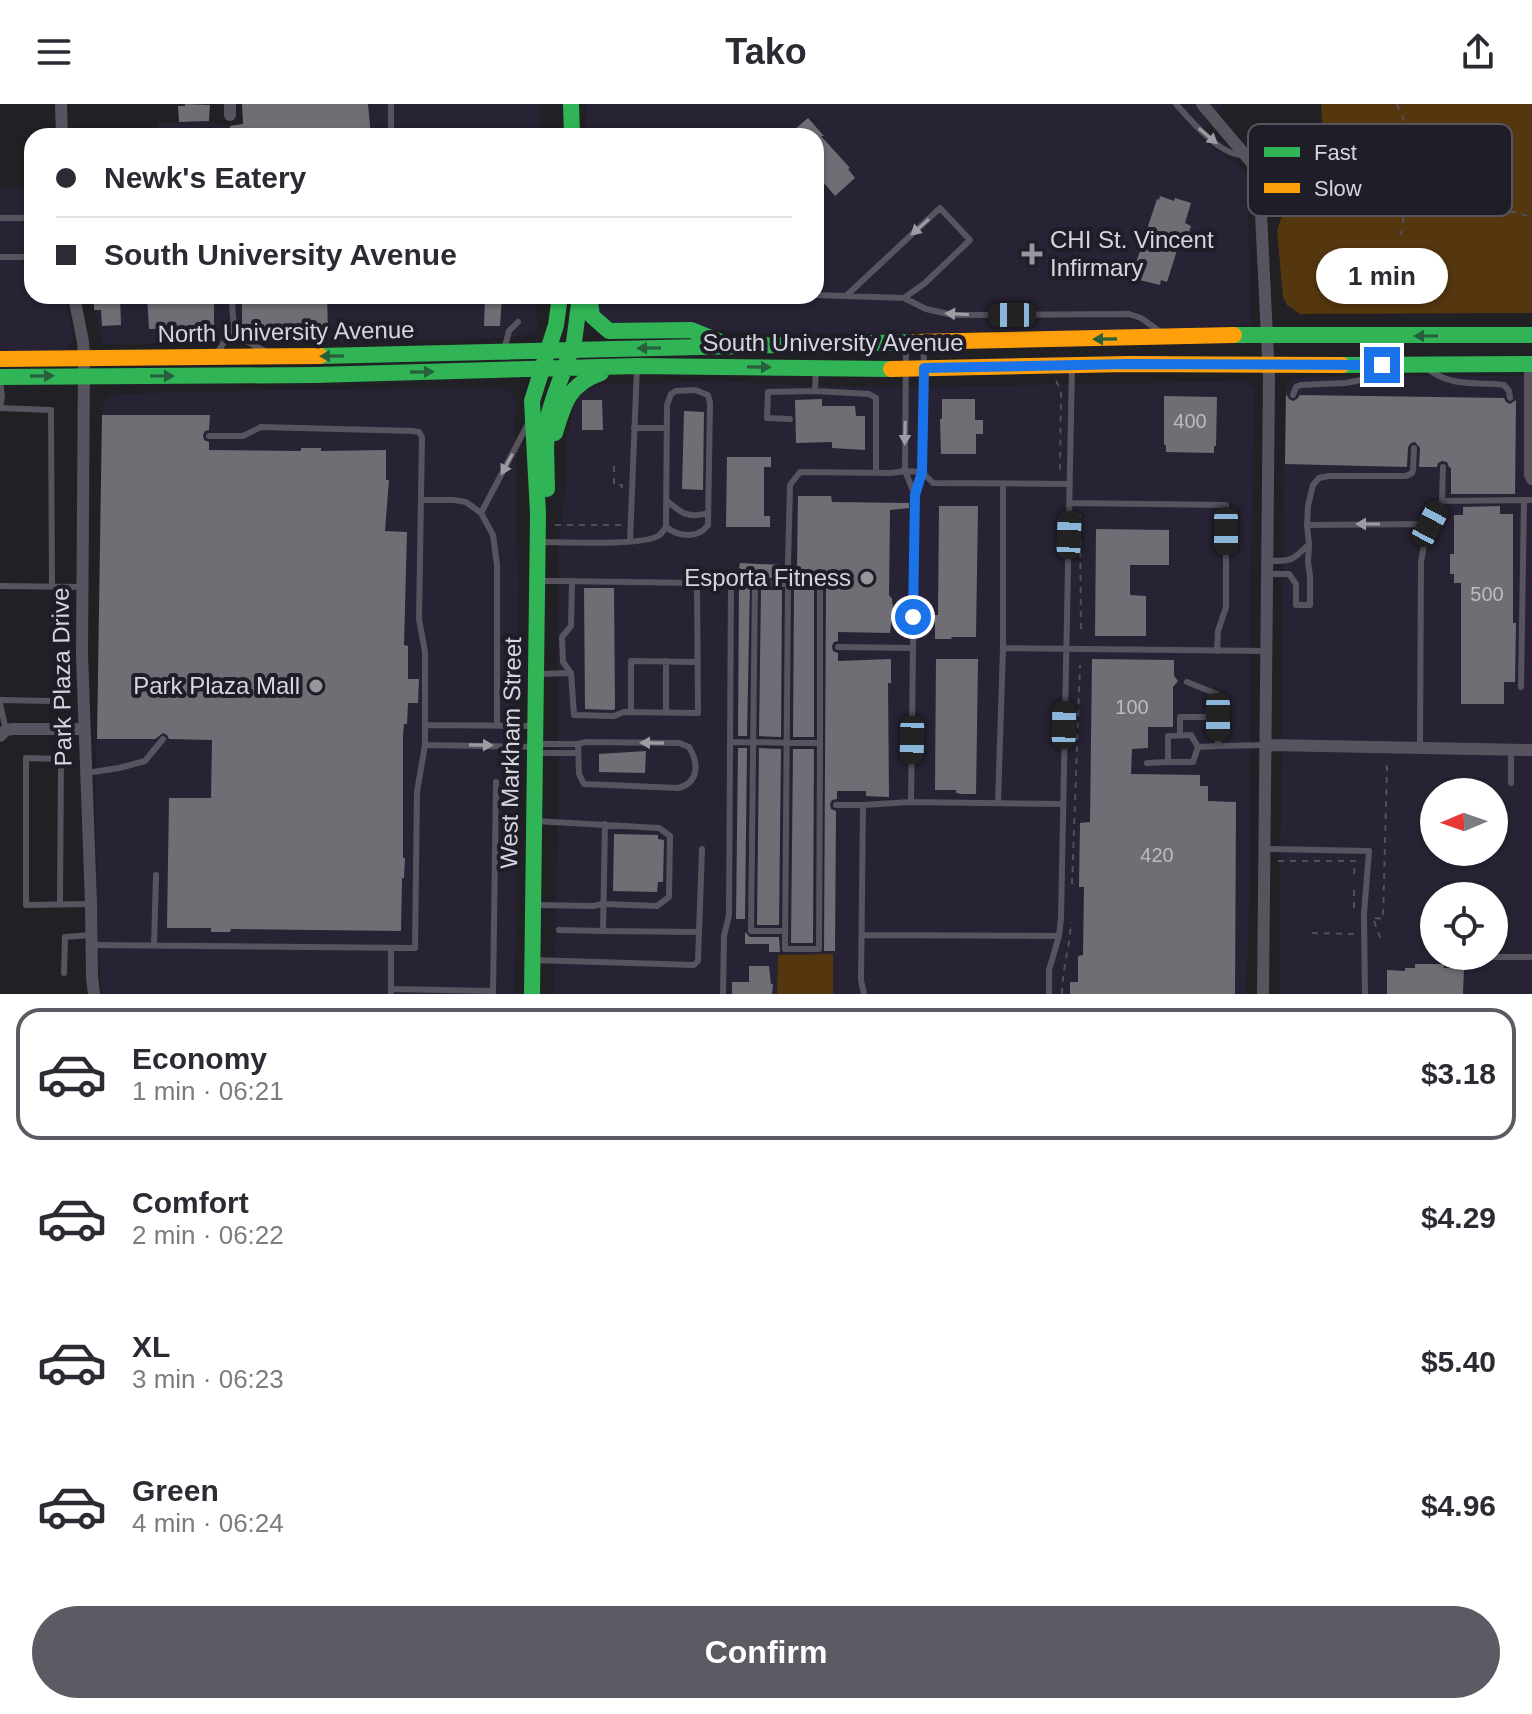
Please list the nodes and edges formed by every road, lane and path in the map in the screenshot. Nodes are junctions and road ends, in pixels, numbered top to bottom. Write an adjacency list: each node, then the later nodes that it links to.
1 (61, 104): 8 (street)
2 (391, 104): 9 (lane)
3 (571, 104): 10 (main road)
4 (1176, 104): 11 (lane, one-way to 11)
5 (1202, 104): 11 (street)
6 (1397, 104): 7 (path)
7 (1406, 124)
8 (62, 128)
9 (391, 128)
10 (572, 128)
11 (1246, 155): 12 (street)
12 (1248, 158)
13 (1512, 212): 16 (path)
14 (1261, 216): 32 (street)
15 (1404, 216): 19 (path)
16 (1532, 217)
17 (0, 218): 18 (lane)
18 (24, 218)
19 (1401, 235)
20 (0, 257): 21 (lane)
21 (24, 257)
22 (824, 295): 23 (lane)
23 (846, 296): 24 (lane); 24 (lane, one-way to 23)
24 (904, 298): 35 (lane, one-way to 24)
25 (76, 304): 45 (street, Park Plaza Drive)
26 (232, 304): 31 (lane)
27 (560, 304): 40 (main road, West Markham Street)
28 (579, 304): 39 (main road, West Markham Street)
29 (590, 304): 38 (main road)
30 (518, 322): 41 (lane)
31 (233, 326): 42 (lane); 43 (lane)
32 (1267, 335): 34 (main road, South University Avenue, one-way to 32); 35 (main road, South University Avenue); 47 (street)
33 (1532, 335): 34 (main road, South University Avenue)
34 (1471, 336): 46 (main road)
35 (1168, 338): 37 (main road, South University Avenue, one-way to 37)
36 (906, 343): 37 (main road, South University Avenue); 38 (main road, South University Avenue); 53 (lane)
37 (924, 343): 52 (lane)
38 (732, 346): 39 (main road, South University Avenue, one-way to 39)
39 (573, 349): 40 (main road, North University Avenue); 55 (main road, West Markham Street)
40 (549, 350): 41 (main road, North University Avenue); 54 (main road, West Markham Street)
41 (503, 352): 42 (main road, North University Avenue, one-way to 42)
42 (278, 357): 43 (main road, North University Avenue)
43 (205, 358): 45 (main road, North University Avenue)
44 (0, 359): 45 (main road, North University Avenue)
45 (84, 359): 56 (street, Park Plaza Drive)
46 (1531, 363): 48 (main road, South University Avenue); 75 (street)
47 (1269, 365): 48 (main road, South University Avenue); 49 (main road, South University Avenue); 98 (street)
48 (1417, 365): 60 (lane); 61 (lane)
49 (1072, 366): 52 (main road, South University Avenue); 77 (lane)
50 (631, 367): 51 (main road, South University Avenue, one-way to 51); 55 (main road, South University Avenue); 64 (lane); 68 (main road)
51 (816, 368): 53 (main road, South University Avenue); 59 (lane)
52 (924, 368): 53 (main road, South University Avenue); 72 (lane)
53 (906, 369): 71 (lane, one-way to 71)
54 (542, 370): 55 (main road, North University Avenue); 56 (main road, North University Avenue, one-way to 54); 62 (main road, West Markham Street)
55 (565, 370): 68 (main road, West Markham Street)
56 (84, 376): 57 (main road, North University Avenue, one-way to 56); 105 (street, Park Plaza Drive)
57 (0, 379): 104 (lane)
58 (1056, 381): 74 (path)
59 (815, 391): 63 (lane); 73 (lane)
60 (1293, 395)
61 (1510, 398)
62 (532, 415): 85 (lane, one-way to 85); 86 (main road, West Markham Street)
63 (790, 419)
64 (634, 428): 65 (lane); 94 (lane)
65 (666, 428): 81 (lane); 87 (lane)
66 (209, 436): 80 (lane)
67 (1414, 448): 92 (lane)
68 (548, 455): 86 (main road, West Markham Street)
69 (614, 466): 78 (path)
70 (1443, 467): 83 (lane)
71 (905, 471): 72 (lane); 73 (lane); 79 (lane)
72 (922, 472): 76 (lane); 79 (lane)
73 (876, 473): 97 (lane)
74 (1060, 475)
75 (1532, 479)
76 (1003, 484): 77 (lane); 109 (lane)
77 (1070, 484): 84 (lane)
78 (622, 485)
79 (915, 495): 108 (lane)
80 (421, 500): 85 (lane); 125 (lane)
81 (666, 500): 87 (lane); 93 (lane)
82 (1528, 500): 83 (lane); 119 (lane)
83 (1442, 501): 89 (lane)
84 (1069, 503): 110 (lane); 111 (lane)
85 (481, 513): 126 (lane)
86 (538, 513): 95 (main road, West Markham Street)
87 (708, 513): 93 (lane)
88 (1080, 515): 106 (path)
89 (1430, 524): 92 (lane, one-way to 92); 141 (lane)
90 (555, 525): 91 (path)
91 (621, 525)
92 (1307, 525): 96 (lane)
93 (666, 527): 94 (lane)
94 (630, 541): 95 (lane)
95 (537, 542): 100 (main road, West Markham Street)
96 (1309, 544): 98 (lane); 98 (lane)
97 (788, 565)
98 (1268, 568): 112 (street)
99 (739, 574): 131 (lane)
100 (536, 581): 101 (lane); 117 (main road, West Markham Street)
101 (572, 581): 114 (lane); 116 (lane)
102 (788, 584): 132 (lane); 134 (lane); 135 (lane)
103 (0, 586): 104 (lane)
104 (52, 587): 105 (lane)
105 (82, 587): 127 (street, Park Plaza Drive)
106 (1081, 635)
107 (838, 647): 108 (lane)
108 (913, 648): 151 (lane)
109 (1003, 648): 110 (lane); 152 (lane)
110 (1065, 649): 111 (lane); 153 (lane)
111 (1217, 651): 112 (lane)
112 (1267, 651): 138 (street)
113 (666, 661): 114 (lane); 122 (lane); 123 (lane)
114 (698, 662): 123 (lane)
115 (1080, 665): 163 (path)
116 (571, 673): 117 (lane); 122 (lane)
117 (536, 674): 133 (main road, West Markham Street)
118 (1187, 682): 124 (lane)
119 (1521, 687)
120 (51, 701): 121 (lane)
121 (0, 702): 128 (lane)
122 (631, 712): 123 (lane)
123 (666, 712)
124 (1218, 717): 129 (lane); 139 (lane)
125 (425, 725): 126 (lane); 137 (lane)
126 (497, 726): 133 (lane)
127 (83, 729): 128 (street); 148 (street, Park Plaza Drive)
128 (3, 733)
129 (1180, 735): 140 (lane); 146 (lane)
130 (163, 739): 148 (lane)
131 (730, 742): 132 (lane); 192 (lane)
132 (753, 742): 134 (lane); 173 (lane)
133 (536, 743): 136 (lane); 137 (lane, one-way to 133); 144 (lane); 156 (main road, West Markham Street)
134 (787, 743): 135 (lane); 173 (lane)
135 (820, 743): 173 (lane)
136 (578, 744): 144 (lane); 144 (lane, one-way to 136)
137 (425, 745): 182 (lane)
138 (1266, 745): 139 (lane); 141 (street); 159 (street)
139 (1218, 746): 140 (lane)
140 (1198, 747): 146 (lane)
141 (1420, 747): 142 (street)
142 (1511, 750): 143 (street); 150 (lane)
143 (1532, 750)
144 (577, 753)
145 (1383, 757): 180 (path)
146 (1168, 762): 147 (lane)
147 (1147, 763)
148 (86, 773): 166 (street, Park Plaza Drive)
149 (496, 782): 189 (lane)
150 (1511, 783)
151 (911, 802): 152 (lane); 155 (lane)
152 (998, 803): 153 (lane)
153 (1062, 804): 178 (lane)
154 (836, 805): 155 (lane)
155 (863, 805): 177 (lane)
156 (535, 821): 157 (lane); 168 (main road, West Markham Street)
157 (605, 824): 167 (lane); 167 (lane)
158 (702, 849): 174 (lane)
159 (1265, 849): 196 (street); 197 (lane)
160 (1278, 861): 161 (path)
161 (1354, 874)
162 (156, 875): 181 (lane)
163 (1072, 887)
164 (1354, 887): 169 (path)
165 (60, 904): 165 (lane); 166 (lane)
166 (91, 904): 179 (street, Park Plaza Drive)
167 (603, 904): 168 (lane); 172 (lane)
168 (533, 905): 185 (main road, West Markham Street)
169 (1354, 908)
170 (1071, 918): 195 (path)
171 (559, 930): 172 (lane)
172 (603, 931): 174 (lane)
173 (785, 931)
174 (699, 932): 185 (lane)
175 (1312, 933): 176 (path)
176 (1358, 934)
177 (862, 935): 178 (lane); 193 (lane)
178 (1059, 936): 194 (lane)
179 (92, 940): 181 (lane); 186 (lane); 190 (street, Park Plaza Drive)
180 (1381, 940)
181 (154, 946): 182 (lane)
182 (391, 948): 187 (lane)
183 (1508, 957): 184 (lane)
184 (1532, 957)
185 (532, 960): 191 (main road, West Markham Street)
186 (64, 973)
187 (391, 992): 188 (lane)
188 (453, 992): 189 (lane)
189 (493, 992)
190 (94, 994)
191 (532, 994)
192 (723, 994)
193 (864, 994)
194 (1049, 994)
195 (1062, 994)
196 (1263, 994)
197 (1365, 994)

